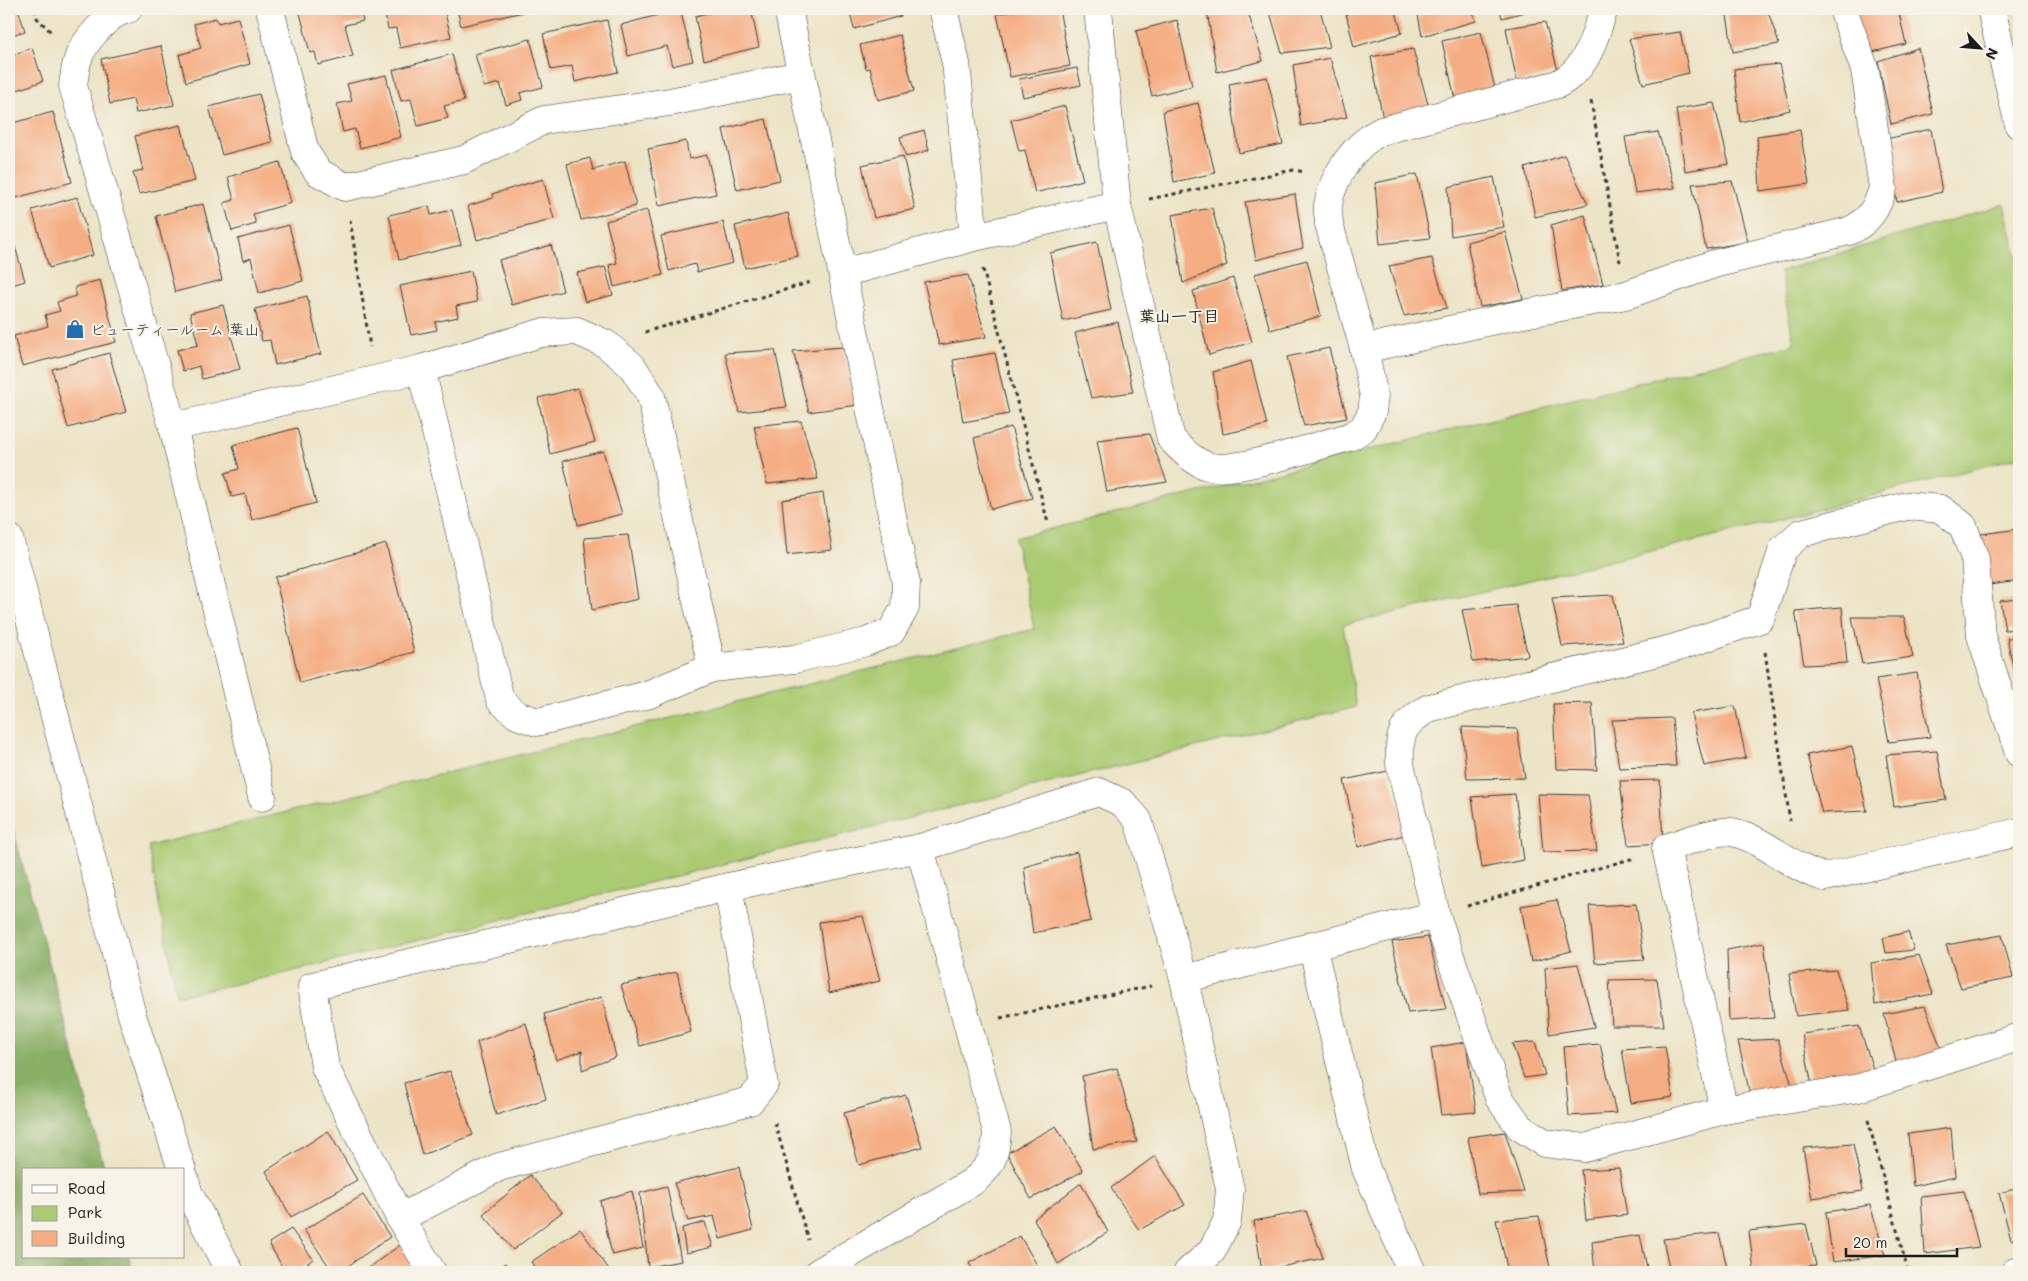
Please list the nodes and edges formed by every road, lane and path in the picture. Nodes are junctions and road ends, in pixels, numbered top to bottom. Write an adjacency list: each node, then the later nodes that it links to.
1 (128, 9): 22 (street)
2 (270, 9): 13 (street)
3 (788, 9): 10 (street)
4 (943, 9): 15 (street)
5 (1098, 9): 14 (street)
6 (1604, 9): 9 (street)
7 (1843, 9): 17 (street)
8 (1991, 9): 11 (street)
9 (1584, 63): 12 (street); 17 (path)
10 (801, 75): 13 (street); 16 (street)
11 (2019, 125)
12 (1337, 178): 14 (path); 19 (street)
13 (346, 187): 21 (path)
14 (1117, 205): 15 (street); 19 (street)
15 (974, 237): 16 (street); 23 (path)
16 (843, 273): 18 (path); 26 (street)
17 (1626, 295): 19 (street)
18 (606, 344): 20 (street); 26 (street)
19 (1364, 349)
20 (421, 369): 21 (street); 26 (street)
21 (375, 379): 22 (street)
22 (173, 427): 28 (street)
23 (1048, 523)
24 (9, 538): 42 (street)
25 (1760, 619): 27 (street); 32 (path); 34 (street)
26 (712, 668)
27 (2019, 753)
28 (262, 797)
29 (2019, 832): 32 (street)
30 (920, 848): 33 (street); 36 (street); 37 (street)
31 (1666, 848): 32 (street); 34 (path); 41 (street)
32 (1796, 866)
33 (728, 887): 39 (street); 44 (street)
34 (1436, 915): 35 (street); 41 (street)
35 (1312, 945): 36 (street); 51 (street)
36 (1184, 979): 37 (path); 50 (street)
37 (968, 1025): 49 (street)
38 (2019, 1038): 40 (street)
39 (764, 1084): 44 (street); 45 (path)
40 (1859, 1088): 41 (street); 52 (path)
41 (1724, 1110)
42 (181, 1168)
43 (185, 1180): 47 (street)
44 (400, 1218): 48 (street)
45 (809, 1244)
46 (2019, 1271): 53 (street)
47 (230, 1272)
48 (432, 1272)
49 (819, 1272)
50 (1188, 1272)
51 (1412, 1272)
52 (1908, 1272)
53 (2015, 1272)

